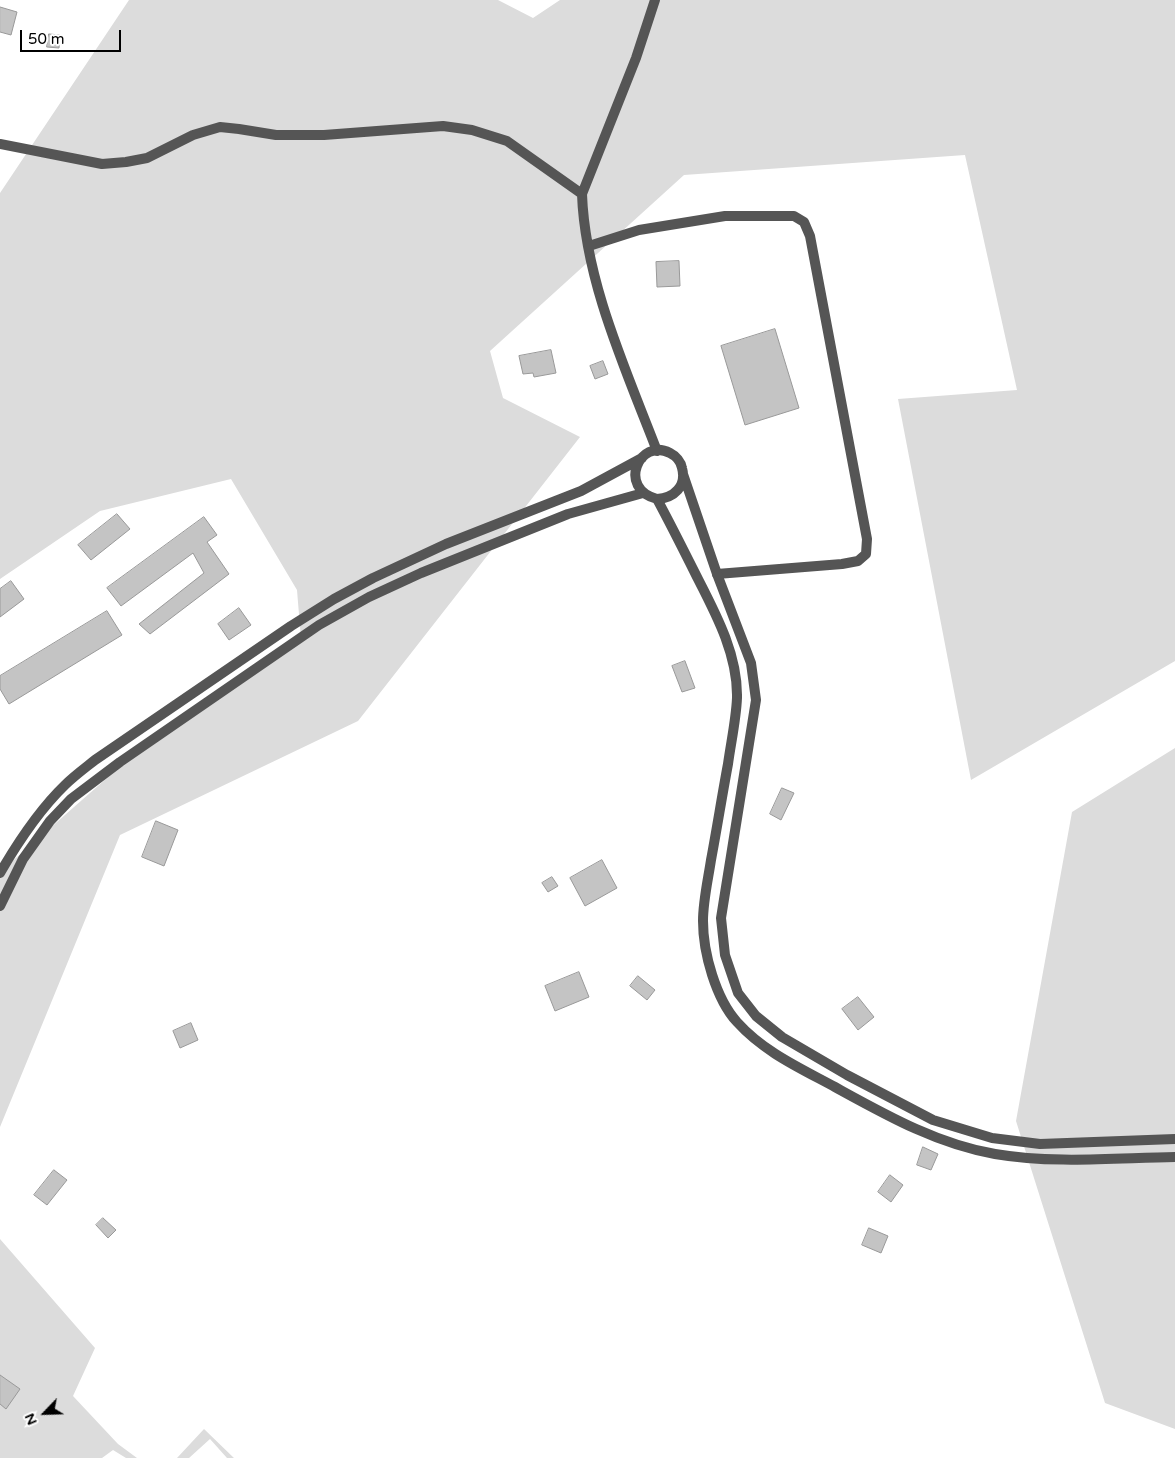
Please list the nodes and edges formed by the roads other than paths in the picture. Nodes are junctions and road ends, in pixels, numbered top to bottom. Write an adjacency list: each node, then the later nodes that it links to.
1 (655, 0): 3 (street)
2 (0, 144): 3 (street)
3 (582, 194): 4 (street)
4 (589, 246): 5 (street); 10 (street)
5 (657, 450): 6 (street); 7 (street)
6 (642, 457): 8 (street); 11 (street)
7 (684, 474): 9 (street); 10 (street)
8 (643, 493): 9 (street); 12 (street)
9 (657, 499): 14 (street)
10 (717, 574): 13 (street)
11 (0, 873)
12 (0, 906)
13 (1175, 1139)
14 (1175, 1157)

